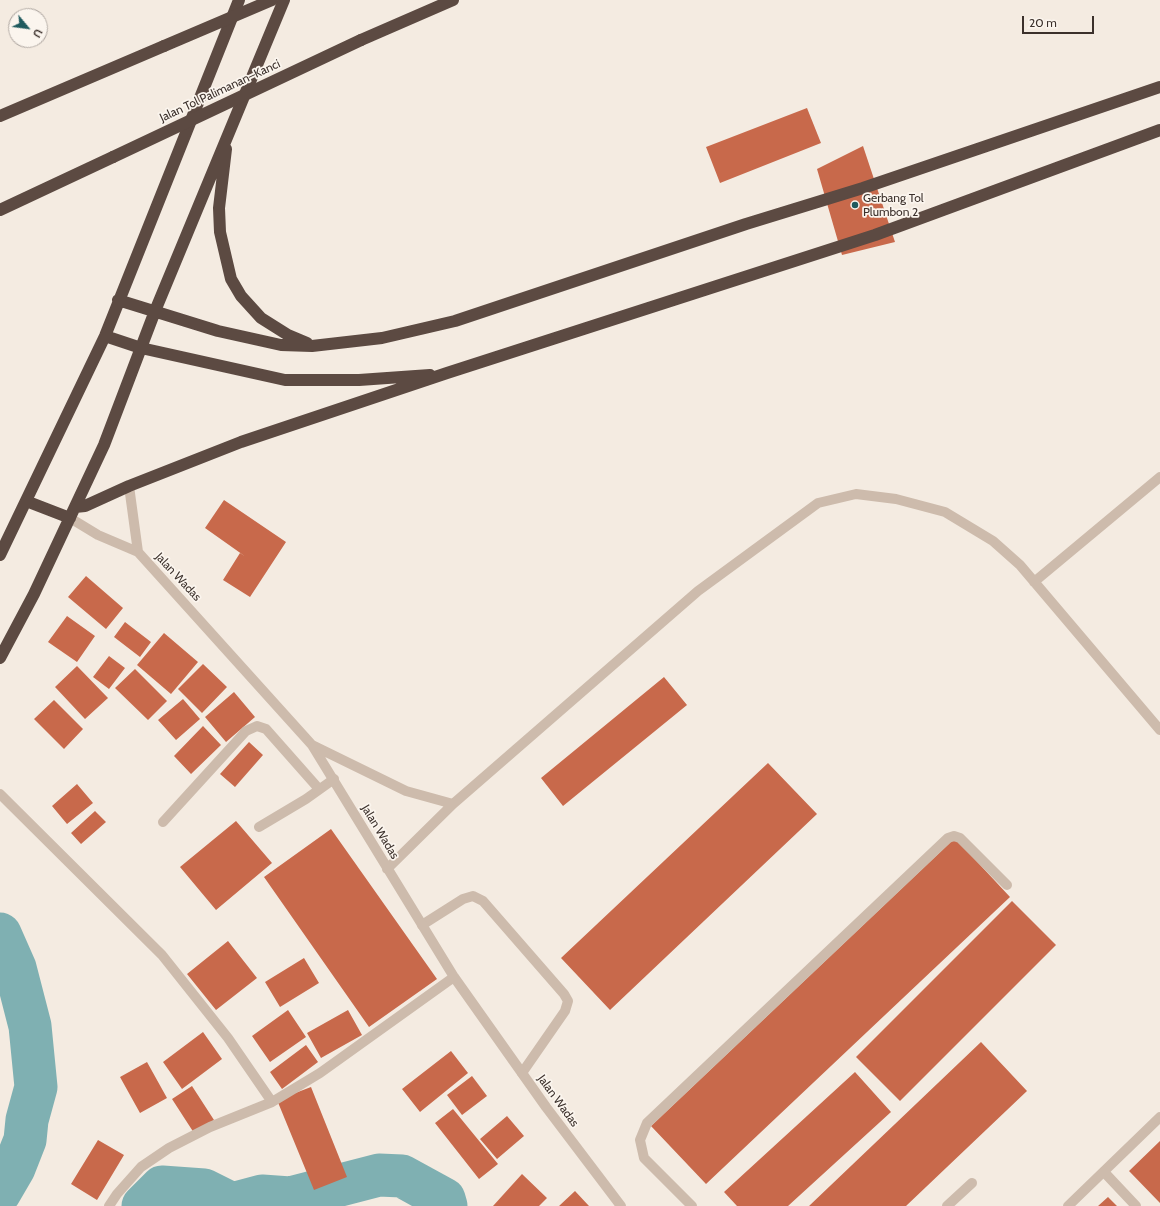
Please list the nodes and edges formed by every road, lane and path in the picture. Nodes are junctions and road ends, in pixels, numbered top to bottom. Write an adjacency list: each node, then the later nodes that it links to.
1 (239, 0): 10 (highway)
2 (272, 0): 6 (highway, bridge)
3 (284, 0): 8 (highway)
4 (453, 0): 9 (highway, Jalan Tol Palimanan–Kanci, bridge)
5 (1160, 87): 13 (highway)
6 (0, 116)
7 (1160, 130): 15 (highway)
8 (227, 136): 11 (highway); 13 (highway)
9 (0, 210)
10 (118, 300): 11 (highway); 12 (highway)
11 (155, 311): 13 (highway); 14 (highway)
12 (105, 336): 14 (highway); 18 (highway)
13 (312, 346)
14 (141, 348): 15 (highway); 19 (highway)
15 (447, 374): 17 (highway)
16 (1160, 477): 22 (street)
17 (129, 486): 19 (highway); 20 (street)
18 (26, 501): 19 (highway); 21 (highway)
19 (72, 513): 20 (street, Jalan Wadas); 23 (highway)
20 (138, 552): 25 (street, Jalan Wadas)
21 (0, 555)
22 (1034, 582): 24 (street); 29 (street)
23 (0, 658)
24 (1160, 730)
25 (312, 745): 26 (street, Jalan Wadas); 29 (street)
26 (334, 779): 27 (street); 32 (street, Jalan Wadas)
27 (319, 789): 30 (street); 31 (street)
28 (0, 794): 37 (street)
29 (453, 804): 32 (street)
30 (163, 822)
31 (259, 827)
32 (387, 869): 34 (street, Jalan Wadas)
33 (1007, 885): 43 (street)
34 (422, 925): 35 (street, Jalan Wadas); 36 (street)
35 (454, 977): 36 (street, Jalan Wadas); 37 (street)
36 (522, 1073): 42 (street, Jalan Wadas)
37 (272, 1102): 41 (street)
38 (1160, 1117): 39 (street)
39 (1104, 1172): 45 (street); 46 (street)
40 (972, 1183): 44 (street)
41 (109, 1206)
42 (621, 1206)
43 (692, 1206)
44 (947, 1206)
45 (1068, 1206)
46 (1136, 1206)

